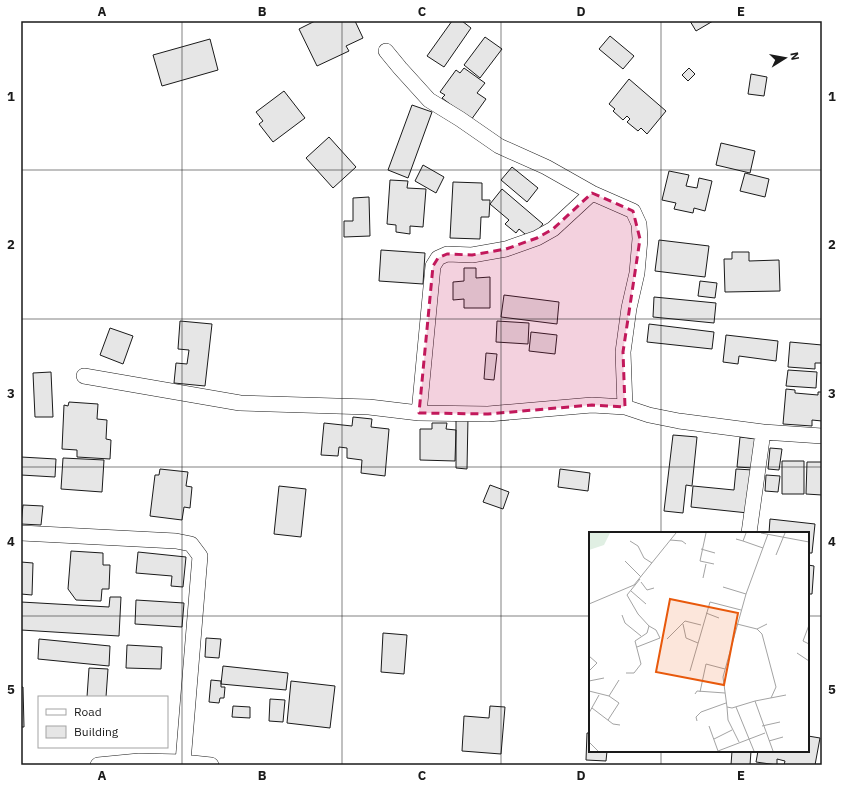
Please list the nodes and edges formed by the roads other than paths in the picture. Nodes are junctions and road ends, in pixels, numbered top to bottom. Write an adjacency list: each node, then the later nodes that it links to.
1 (386, 51): 2 (street)
2 (592, 193): 4 (street); 5 (street)
3 (84, 376): 5 (street)
4 (625, 407): 5 (street); 6 (street)
5 (419, 413)
6 (763, 432): 7 (street); 8 (street)
7 (822, 436)
8 (749, 532)
9 (21, 533): 10 (street)
10 (183, 762): 11 (street); 12 (street)
11 (98, 765)
12 (211, 765)

